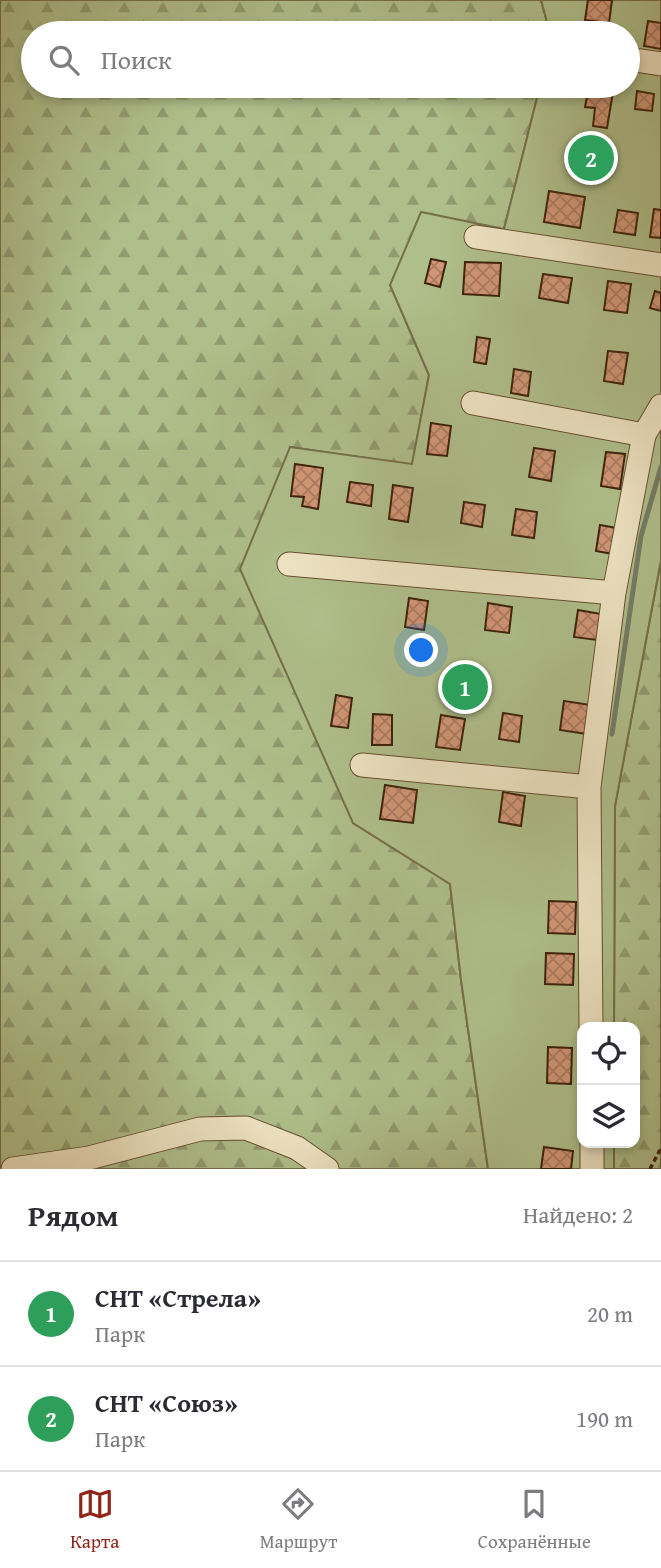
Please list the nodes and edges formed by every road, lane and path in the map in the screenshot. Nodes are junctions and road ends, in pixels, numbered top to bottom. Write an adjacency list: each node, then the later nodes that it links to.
1 (640, 61): 2 (street)
2 (661, 64)
3 (476, 237): 4 (street)
4 (661, 265)
5 (473, 404): 7 (street)
6 (661, 406): 7 (street)
7 (644, 435): 9 (street)
8 (289, 564): 9 (street)
9 (614, 593): 11 (street)
10 (362, 765): 11 (street)
11 (589, 788): 12 (street)
12 (591, 1022)
13 (592, 1148): 17 (street)
14 (661, 1148): 18 (path)
15 (13, 1169): 16 (street)
16 (327, 1169)
17 (592, 1169)
18 (650, 1169)

